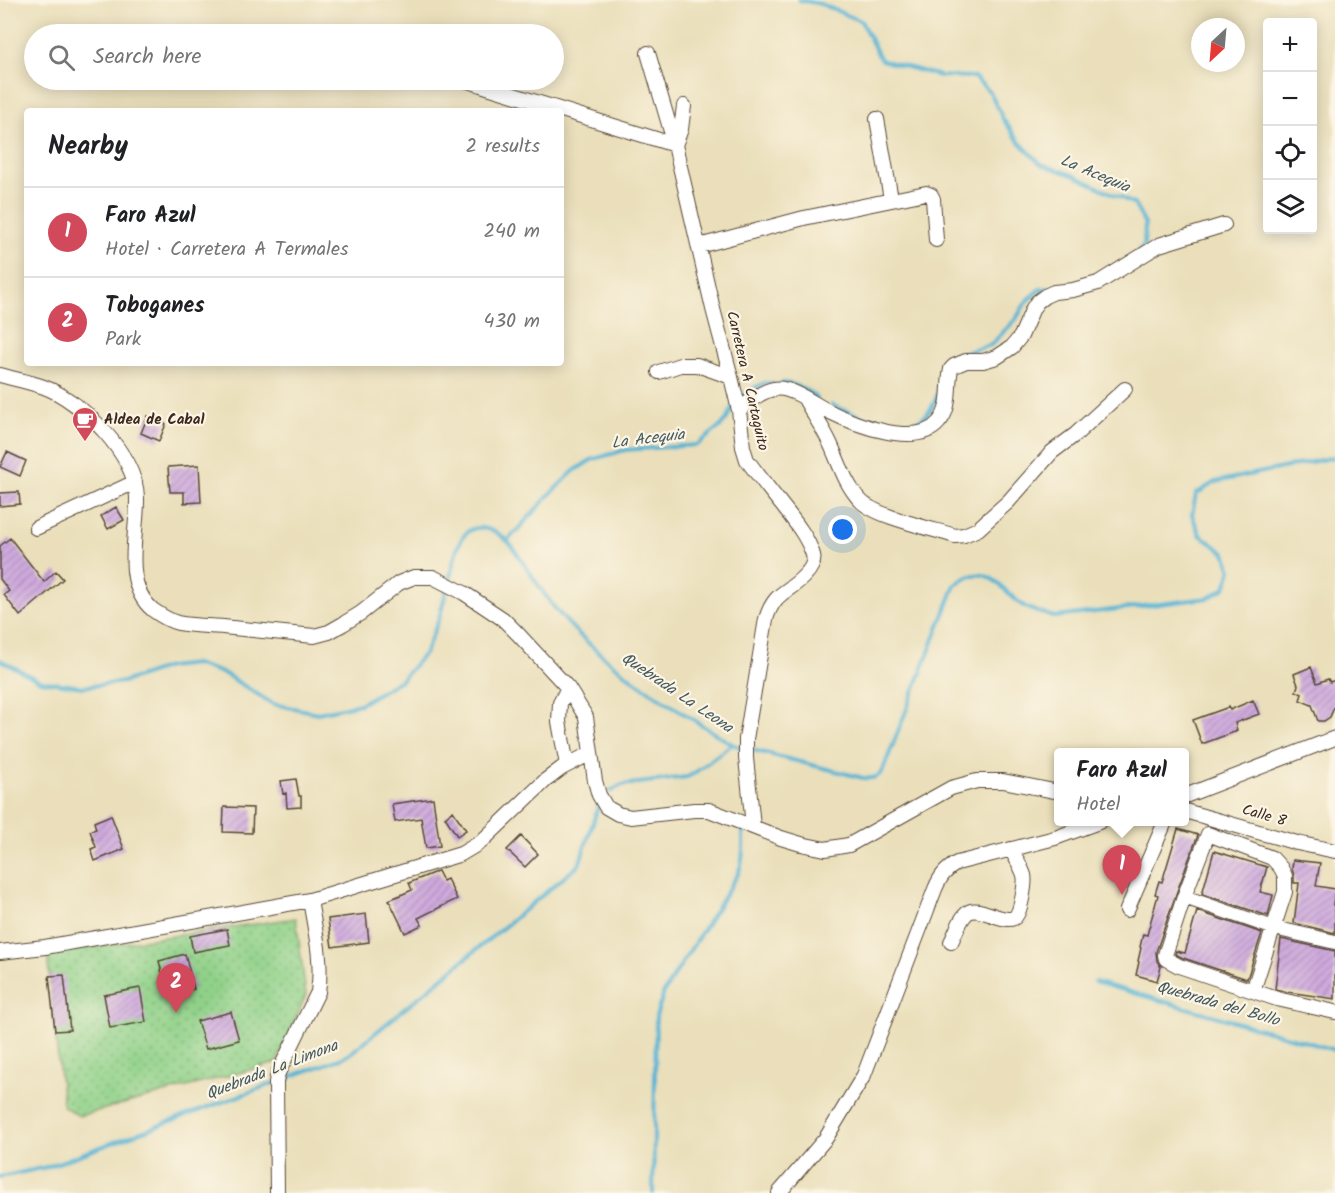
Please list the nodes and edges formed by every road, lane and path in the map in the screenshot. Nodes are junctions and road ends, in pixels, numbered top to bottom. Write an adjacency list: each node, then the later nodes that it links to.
1 (648, 53): 7 (street, Carretera A Cartaguito)
2 (497, 90): 4 (street)
3 (684, 106): 7 (street)
4 (555, 108)
5 (564, 111): 7 (street)
6 (877, 119): 8 (street)
7 (675, 145): 11 (street, Carretera A Cartaguito)
8 (891, 199): 10 (street); 11 (street)
9 (1224, 225): 16 (street)
10 (936, 240)
11 (699, 246): 14 (street, Carretera A Cartaguito)
12 (659, 372): 14 (street)
13 (0, 375): 18 (street)
14 (731, 377): 17 (street, Carretera A Cartaguito)
15 (1125, 389): 16 (street)
16 (803, 397): 17 (street)
17 (739, 410): 27 (street, Carretera A Cartaguito)
18 (135, 482): 19 (street); 20 (street)
19 (36, 528)
20 (568, 688): 22 (street); 23 (street)
21 (1335, 738): 25 (street)
22 (591, 753): 23 (street); 27 (street)
23 (567, 765): 33 (street)
24 (1054, 791): 27 (street)
25 (1189, 794)
26 (1189, 812): 31 (street, Calle 8)
27 (753, 826)
28 (1088, 826): 30 (street)
29 (1163, 826): 34 (street)
30 (1011, 849): 36 (street); 42 (street)
31 (1335, 851)
32 (1184, 897): 35 (street); 35 (street); 39 (street)
33 (310, 900): 38 (street); 41 (street)
34 (1127, 910)
35 (1274, 928): 37 (street); 39 (street)
36 (951, 942)
37 (1335, 942)
38 (0, 952)
39 (1253, 991): 40 (street)
40 (1335, 1012)
41 (277, 1193)
42 (779, 1193)

